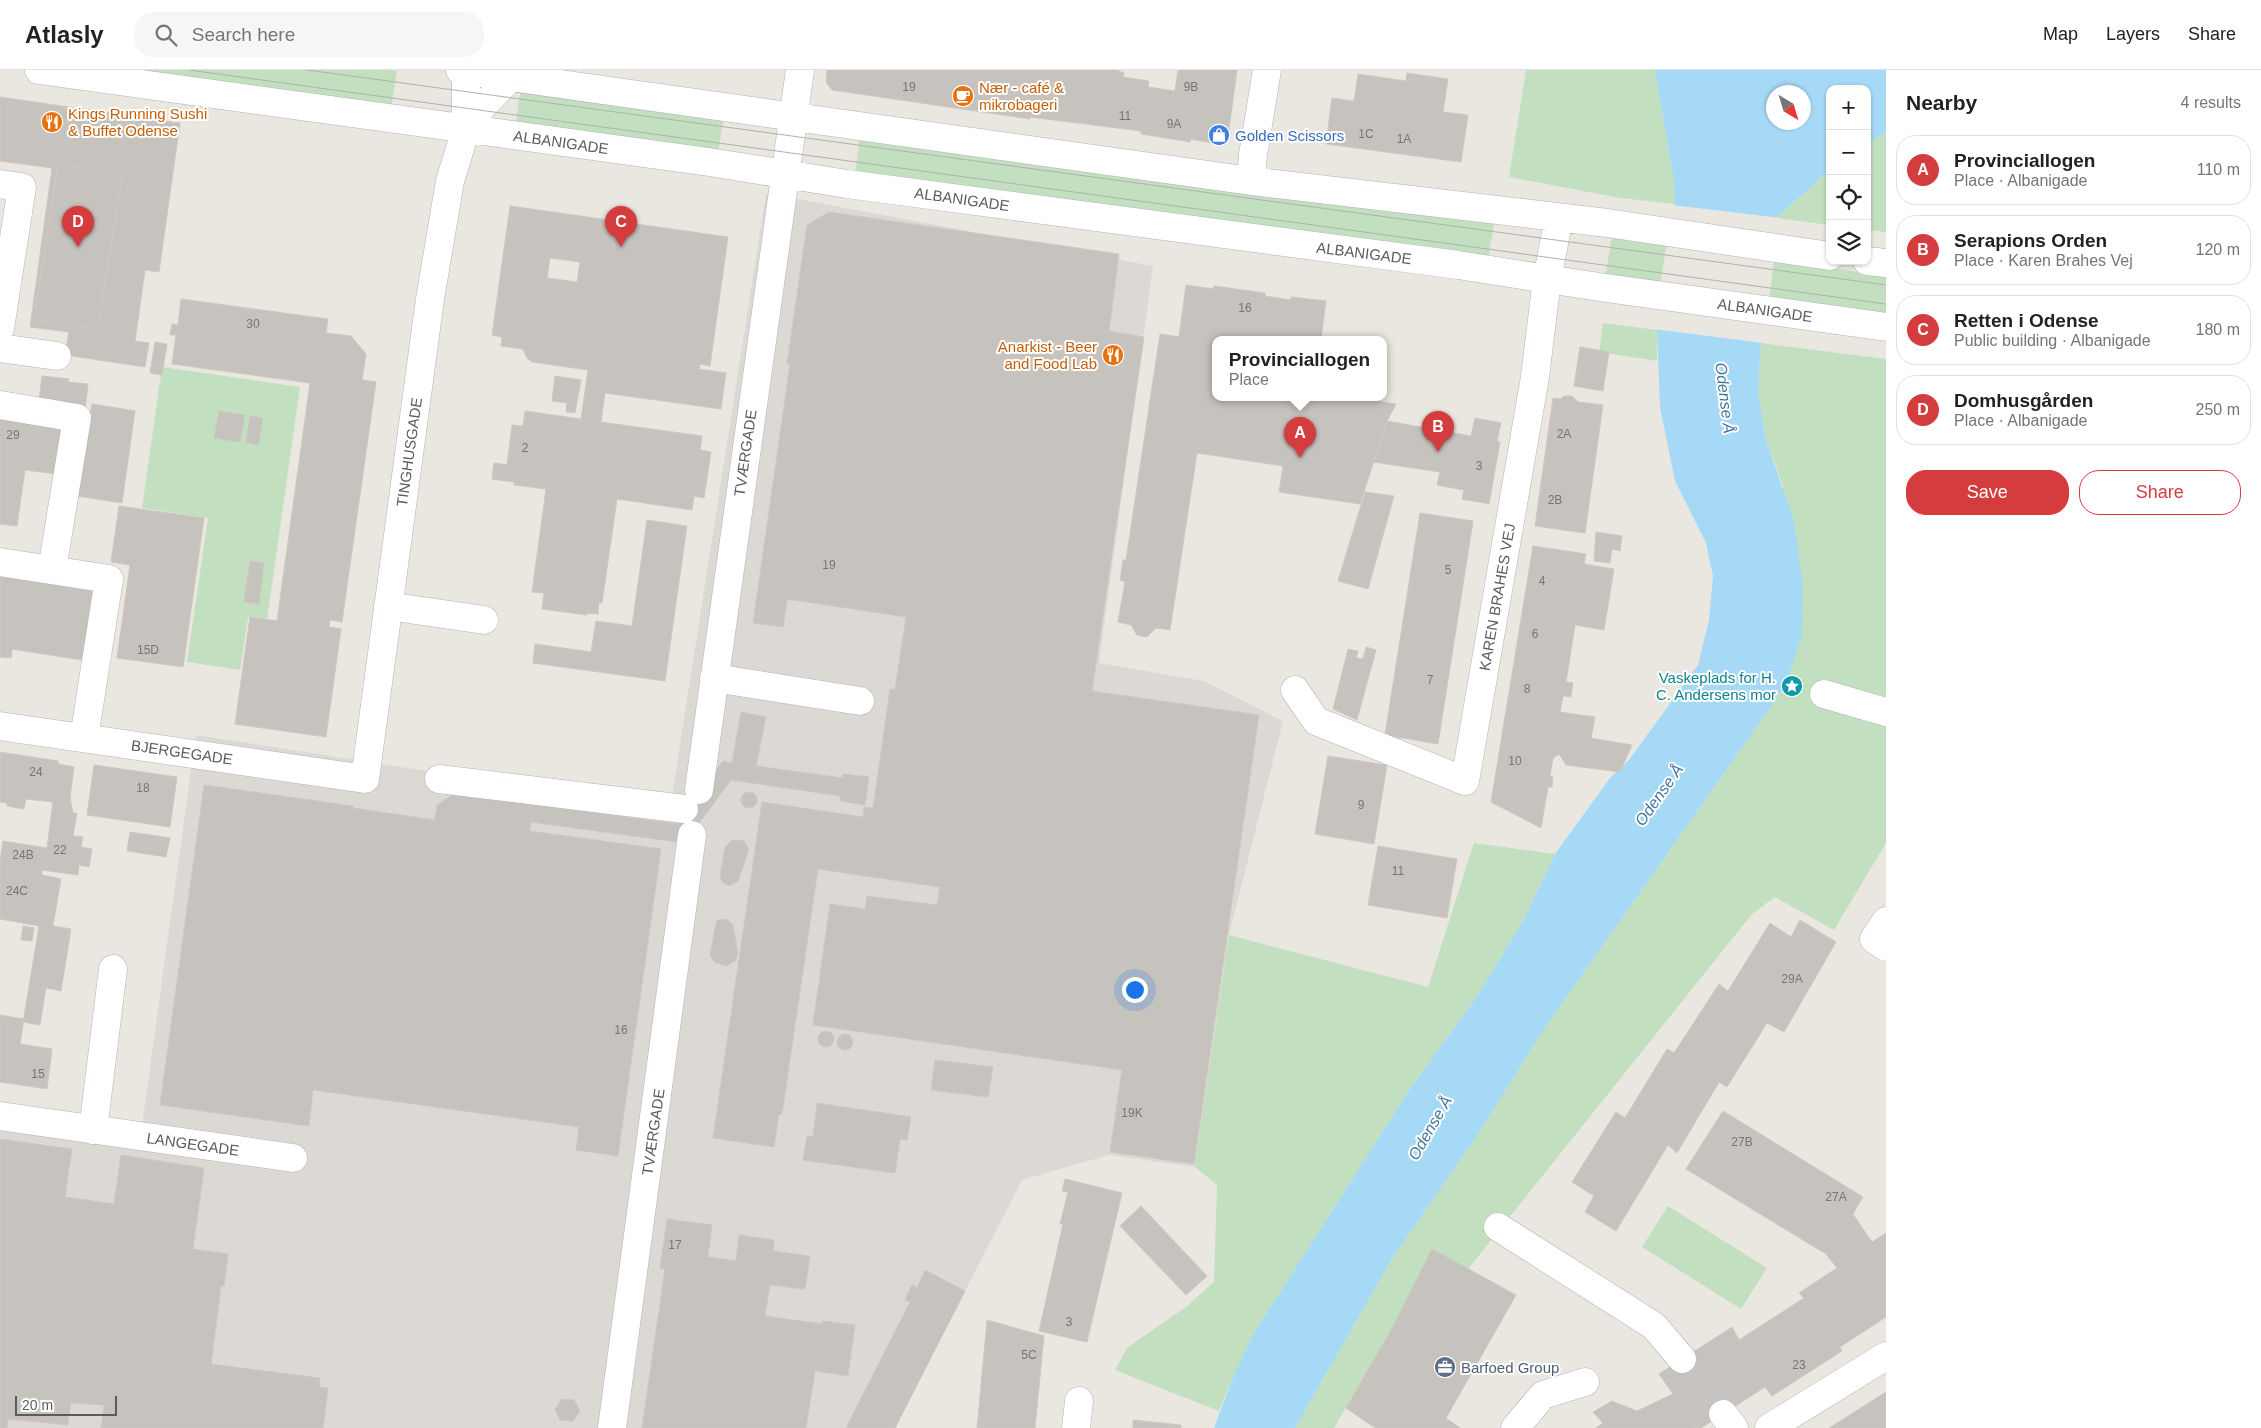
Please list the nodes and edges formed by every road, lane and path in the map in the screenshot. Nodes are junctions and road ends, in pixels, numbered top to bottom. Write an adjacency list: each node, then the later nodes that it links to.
1 (39, 70): 7 (street, ALBANIGADE)
2 (464, 70): 5 (street); 7 (street, TINGHUSGADE)
3 (800, 70): 6 (street, TVÆRGADE)
4 (1267, 70): 9 (street)
5 (511, 74): 6 (street); 7 (street, TINGHUSGADE)
6 (793, 117): 8 (street, TVÆRGADE); 9 (street)
7 (466, 129): 8 (street, ALBANIGADE); 23 (street, TINGHUSGADE)
8 (786, 173): 15 (street, ALBANIGADE); 25 (street, TVÆRGADE)
9 (1252, 181): 11 (street)
10 (0, 184): 17 (street)
11 (1559, 218): 12 (street); 15 (street, KAREN BRAHES VEJ)
12 (1826, 255)
13 (1871, 262): 14 (street)
14 (1886, 264)
15 (1547, 279): 16 (street, ALBANIGADE); 26 (street, KAREN BRAHES VEJ)
16 (1886, 327)
17 (0, 328)
18 (0, 348): 19 (street)
19 (57, 356)
20 (0, 405): 22 (street)
21 (0, 562): 22 (street)
22 (52, 570): 31 (street)
23 (388, 606): 24 (street); 32 (street, TINGHUSGADE)
24 (484, 620)
25 (714, 678): 28 (street); 33 (street, TVÆRGADE)
26 (1295, 690)
27 (1824, 694): 29 (street)
28 (860, 701)
29 (1886, 712)
30 (0, 726): 31 (street, BJERGEGADE)
31 (84, 738): 32 (street, BJERGEGADE)
32 (365, 779)
33 (439, 779)
34 (692, 836): 46 (street, TVÆRGADE)
35 (1886, 921): 36 (street)
36 (1886, 947)
37 (113, 969): 39 (street)
38 (0, 1116): 39 (street, LANGEGADE)
39 (93, 1130): 40 (street, LANGEGADE)
40 (293, 1158)
41 (1498, 1227): 43 (street)
42 (1886, 1356): 49 (street)
43 (1682, 1359)
44 (1585, 1382): 48 (street)
45 (1079, 1401): 47 (street)
46 (612, 1428)
47 (1076, 1428)
48 (1515, 1428)
49 (1769, 1428)

